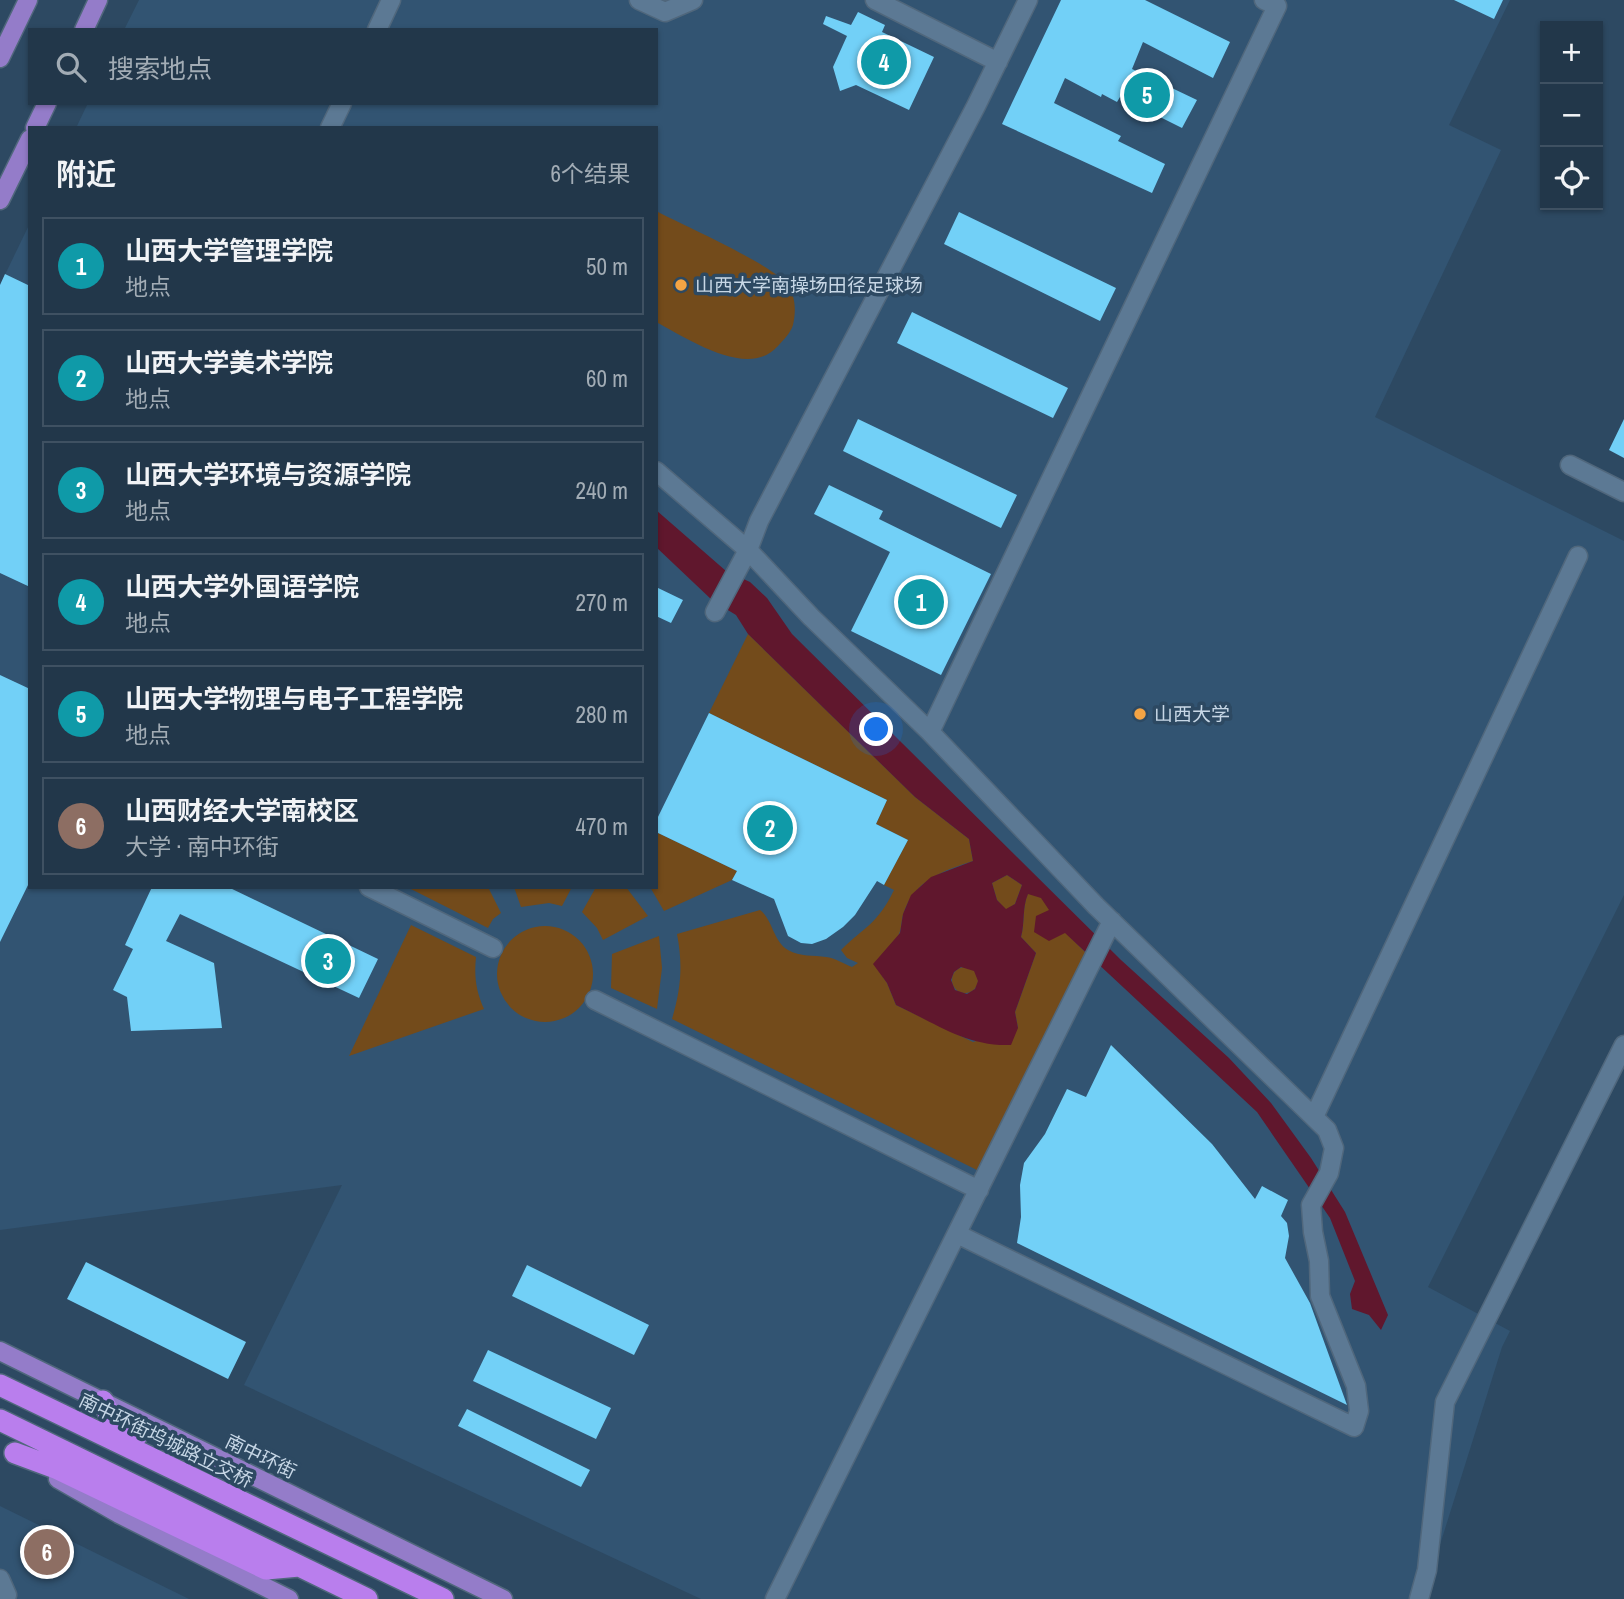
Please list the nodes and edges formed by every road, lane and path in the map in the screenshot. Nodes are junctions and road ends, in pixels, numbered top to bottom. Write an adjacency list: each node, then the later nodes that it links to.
1 (28, 0): 11 (main road)
2 (98, 0): 9 (main road)
3 (391, 0): 10 (street)
4 (639, 0): 5 (street)
5 (693, 0)
6 (875, 0): 12 (street)
7 (1028, 0): 12 (street)
8 (1264, 0): 25 (street)
9 (85, 28)
10 (378, 28)
11 (0, 58)
12 (998, 62): 22 (street)
13 (46, 105): 15 (main road)
14 (341, 105): 16 (street)
15 (37, 126)
16 (331, 126)
17 (28, 143): 18 (main road)
18 (0, 200)
19 (1570, 465): 21 (street)
20 (658, 473): 22 (street)
21 (1624, 492)
22 (748, 550): 24 (street); 25 (street)
23 (1578, 556): 31 (street)
24 (726, 591)
25 (930, 733): 27 (street)
26 (373, 889): 28 (street)
27 (1109, 928): 31 (street); 32 (street)
28 (493, 948)
29 (596, 1000): 32 (street)
30 (1624, 1045): 49 (street)
31 (1314, 1117): 33 (street)
32 (979, 1190): 33 (street)
33 (957, 1234): 48 (street)
34 (0, 1352): 36 (main road, 南中环街)
35 (0, 1385): 39 (highway, 南中环街坞城路立交桥)
36 (103, 1401): 39 (highway); 47 (main road, 南中环街)
37 (0, 1420): 40 (highway)
38 (7, 1450): 40 (highway); 44 (main road)
39 (337, 1548): 42 (highway, 南中环街坞城路立交桥)
40 (301, 1566): 45 (highway)
41 (0, 1579): 43 (street)
42 (435, 1595): 46 (highway, 南中环街坞城路立交桥)
43 (5, 1599)
44 (289, 1599)
45 (367, 1599)
46 (460, 1599)
47 (503, 1599)
48 (775, 1599)
49 (1419, 1599)

